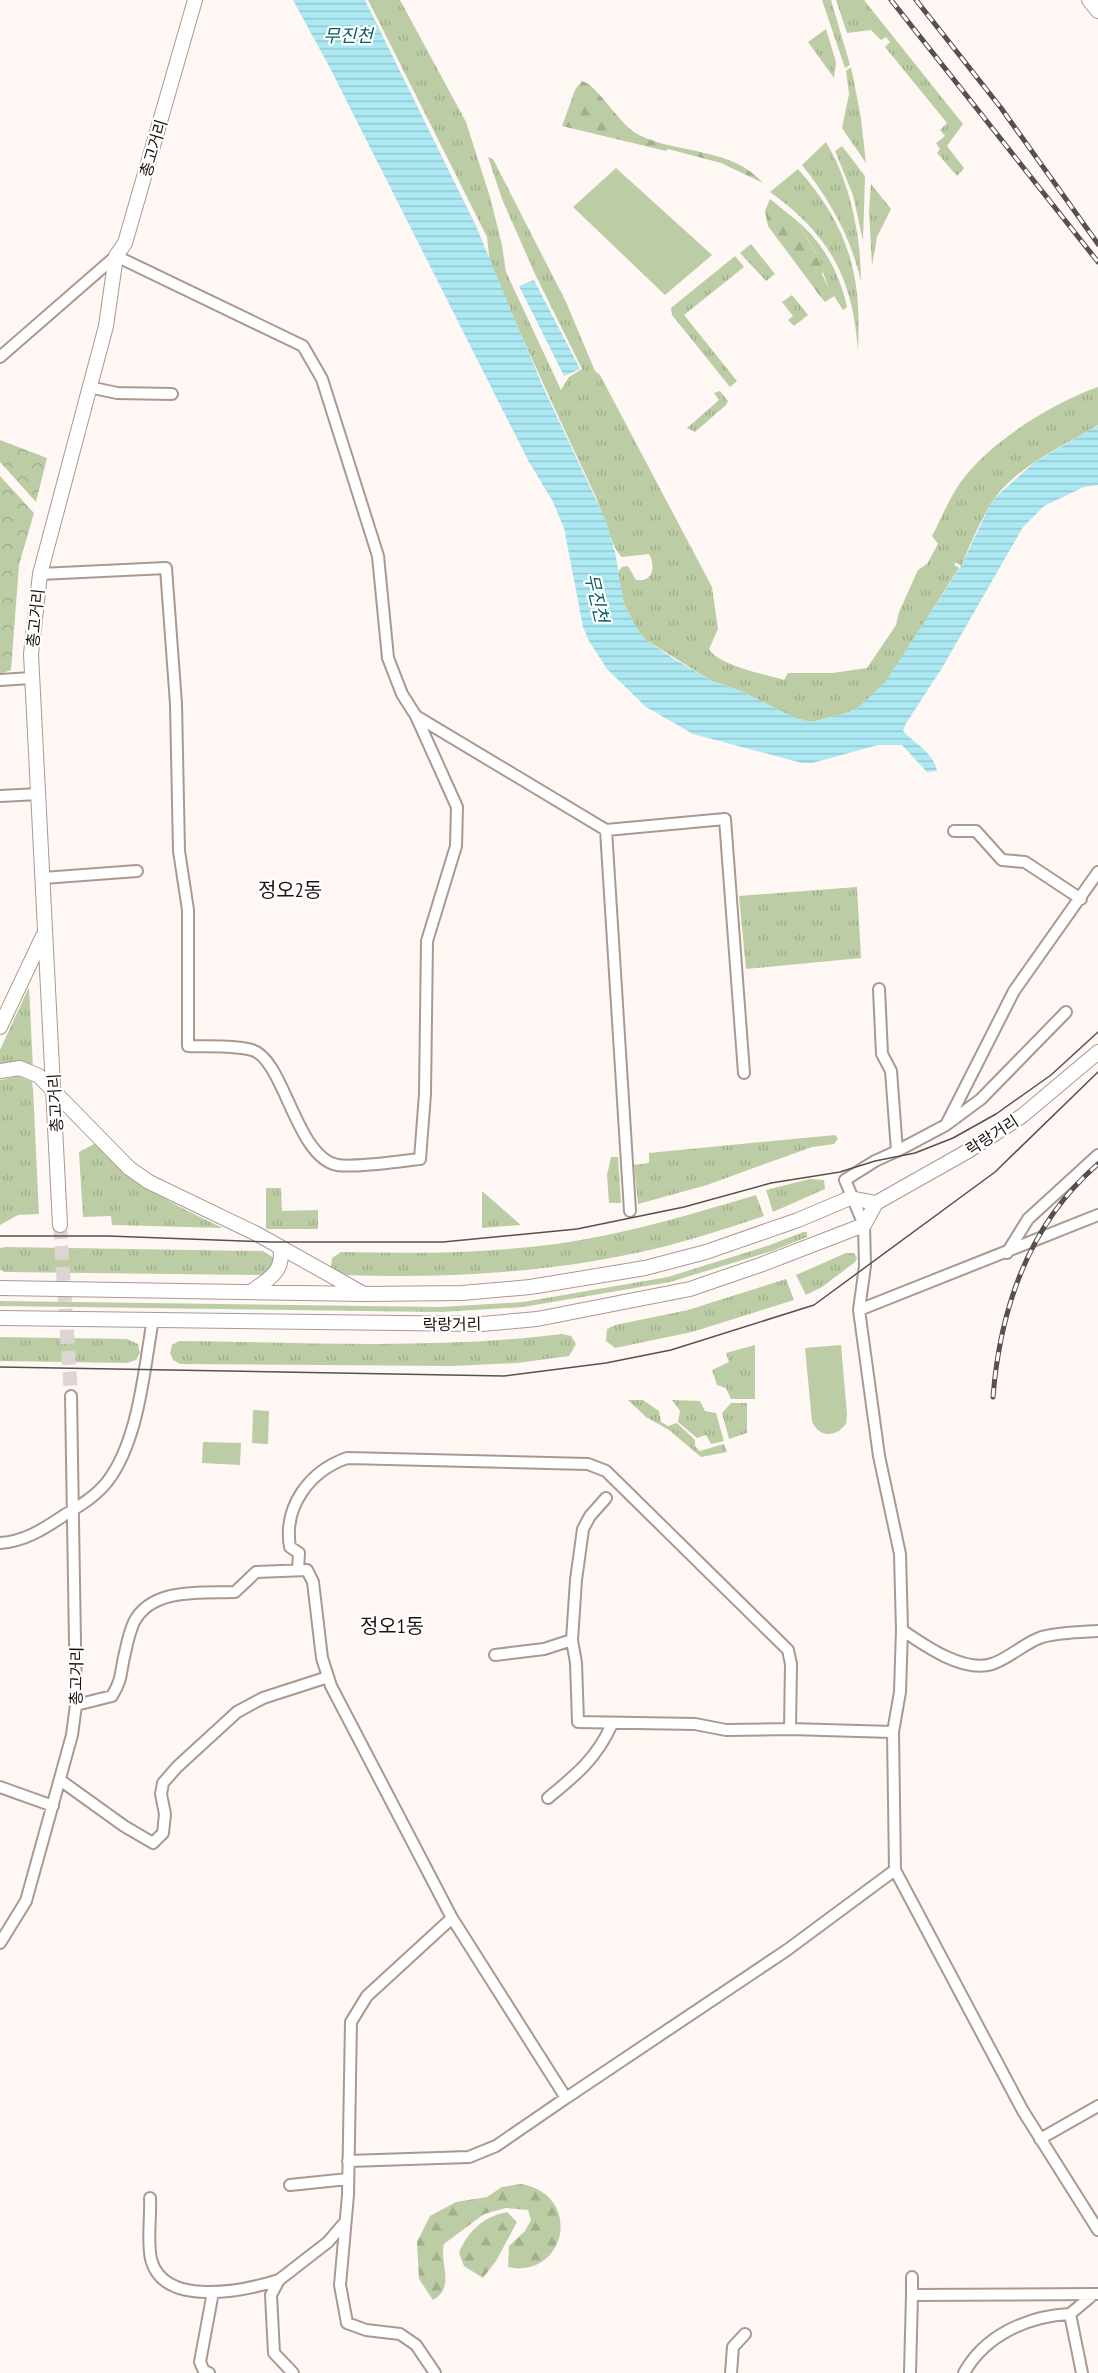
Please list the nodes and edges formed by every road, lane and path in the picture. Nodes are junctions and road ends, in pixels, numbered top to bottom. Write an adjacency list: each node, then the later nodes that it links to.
1 (195, 0): 4 (main road, 총고거리)
2 (1089, 0): 3 (main road)
3 (1098, 11)
4 (116, 256): 5 (street); 6 (main road, 총고거리); 11 (street)
5 (0, 357)
6 (89, 387): 7 (street); 8 (main road, 총고거리)
7 (172, 394)
8 (40, 574): 9 (main road, 총고거리); 11 (street)
9 (31, 678): 10 (street); 12 (main road, 총고거리)
10 (0, 680)
11 (416, 716): 14 (street)
12 (39, 794): 13 (street); 18 (main road, 총고거리)
13 (0, 796)
14 (606, 830): 26 (street); 33 (street)
15 (954, 831): 19 (street)
16 (137, 872): 18 (street)
17 (1098, 872): 19 (street)
18 (43, 878): 20 (main road, 총고거리)
19 (1081, 899): 28 (street)
20 (44, 934): 23 (main road); 27 (main road, 총고거리)
21 (879, 989): 29 (street)
22 (1066, 1012): 28 (street)
23 (0, 1027)
24 (1098, 1052): 32 (main road, 락랑거리)
25 (0, 1071): 27 (main road)
26 (744, 1073)
27 (55, 1092): 35 (main road, 총고거리); 37 (main road)
28 (946, 1125): 29 (street)
29 (897, 1151): 31 (street)
30 (1098, 1155): 38 (street)
31 (850, 1198): 32 (main road); 36 (street); 41 (main road, 락랑거리)
32 (876, 1203): 36 (main road)
33 (630, 1211)
34 (1098, 1215): 38 (street)
35 (60, 1225)
36 (864, 1225): 42 (street); 44 (main road, 락랑거리)
37 (280, 1247): 40 (main road); 41 (main road)
38 (1007, 1253): 42 (street)
39 (0, 1288): 40 (main road, 락랑거리)
40 (252, 1291): 41 (main road, 락랑거리)
41 (364, 1294)
42 (860, 1310): 50 (street)
43 (0, 1318): 44 (main road, 락랑거리)
44 (153, 1319): 47 (street)
45 (71, 1396): 47 (street, 총고거리)
46 (606, 1498): 52 (street)
47 (72, 1511): 48 (street); 55 (street, 총고거리)
48 (0, 1543)
49 (298, 1569): 54 (street); 55 (street); 57 (street)
50 (902, 1630): 51 (street); 58 (street)
51 (1098, 1631)
52 (572, 1640): 53 (street); 56 (street)
53 (495, 1655)
54 (328, 1677): 59 (street); 64 (street)
55 (76, 1705): 59 (street, 총고거리)
56 (612, 1724): 57 (street); 61 (street)
57 (790, 1729): 58 (street)
58 (893, 1732): 63 (street)
59 (60, 1780): 62 (street, 총고거리)
60 (0, 1787): 62 (street)
61 (548, 1798)
62 (53, 1806): 65 (street, 총고거리)
63 (895, 1870): 66 (street); 68 (street)
64 (452, 1918): 66 (street); 69 (street)
65 (0, 1943)
66 (566, 2098): 69 (street)
67 (1098, 2106): 68 (street)
68 (1040, 2139): 74 (street)
69 (348, 2161): 70 (street)
70 (348, 2179): 71 (street); 73 (street)
71 (290, 2185)
72 (150, 2198): 77 (street)
73 (345, 2222): 76 (street); 84 (street)
74 (1098, 2230)
75 (912, 2277): 79 (street)
76 (279, 2280): 77 (street); 83 (street)
77 (213, 2292): 82 (street)
78 (1096, 2294): 79 (street); 80 (street)
79 (912, 2295): 86 (street)
80 (1070, 2314): 87 (street); 88 (street)
81 (745, 2334): 85 (street)
82 (209, 2373)
83 (293, 2373)
84 (435, 2373)
85 (731, 2373)
86 (910, 2373)
87 (964, 2373)
88 (1082, 2373)

